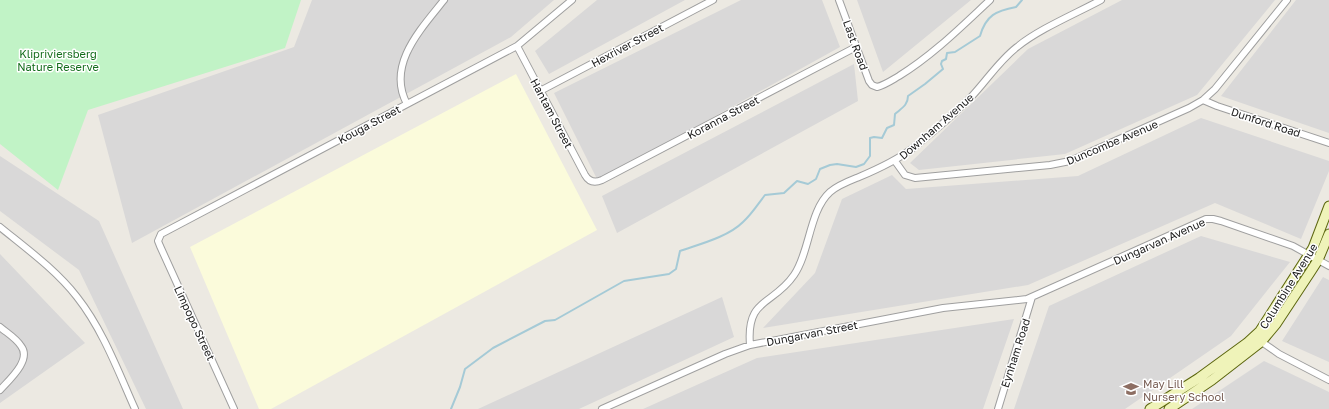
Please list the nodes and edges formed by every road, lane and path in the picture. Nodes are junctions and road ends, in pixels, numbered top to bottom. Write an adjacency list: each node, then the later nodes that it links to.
1 (444, 0): 12 (street)
2 (572, 0): 8 (street, Kouga Street)
3 (713, 0): 10 (street, Hexriver Street)
4 (839, 0): 9 (street, Last Road)
5 (990, 0): 9 (street, Last Road)
6 (1102, 0): 14 (street, Downham Avenue)
7 (1286, 0): 11 (street, Duncombe Avenue)
8 (517, 46): 10 (street, Hantam Street); 12 (street, Kouga Street)
9 (856, 47): 15 (street, Koranna Street)
10 (540, 91): 15 (street, Hantam Street)
11 (1203, 100): 13 (street, Dunford Road); 14 (street, Duncombe Avenue)
12 (407, 104): 19 (street, Kouga Street)
13 (1329, 143)
14 (895, 161): 26 (street, Downham Avenue)
15 (589, 180)
16 (1329, 206): 20 (main road, Columbine Avenue)
17 (0, 227): 30 (street)
18 (1329, 234): 21 (main road, Columbine Avenue)
19 (159, 237): 31 (street, Limpopo Street)
20 (1310, 254): 21 (street, Dungarvan Avenue); 23 (street, Dungarvan Avenue); 25 (main road, Columbine Avenue)
21 (1318, 260): 22 (street, Dungarvan Avenue); 25 (main road, Columbine Avenue)
22 (1329, 266)
23 (1032, 297): 26 (street, Dungarvan Street); 33 (street, Eynham Road)
24 (0, 327): 28 (street)
25 (1258, 339): 27 (street); 29 (main road, Columbine Avenue)
26 (750, 345): 32 (street, Dungarvan Street)
27 (1329, 380)
28 (0, 390)
29 (1169, 407): 34 (main road, Columbine Avenue)
30 (135, 409)
31 (234, 409)
32 (602, 409)
33 (998, 409)
34 (1150, 409)

